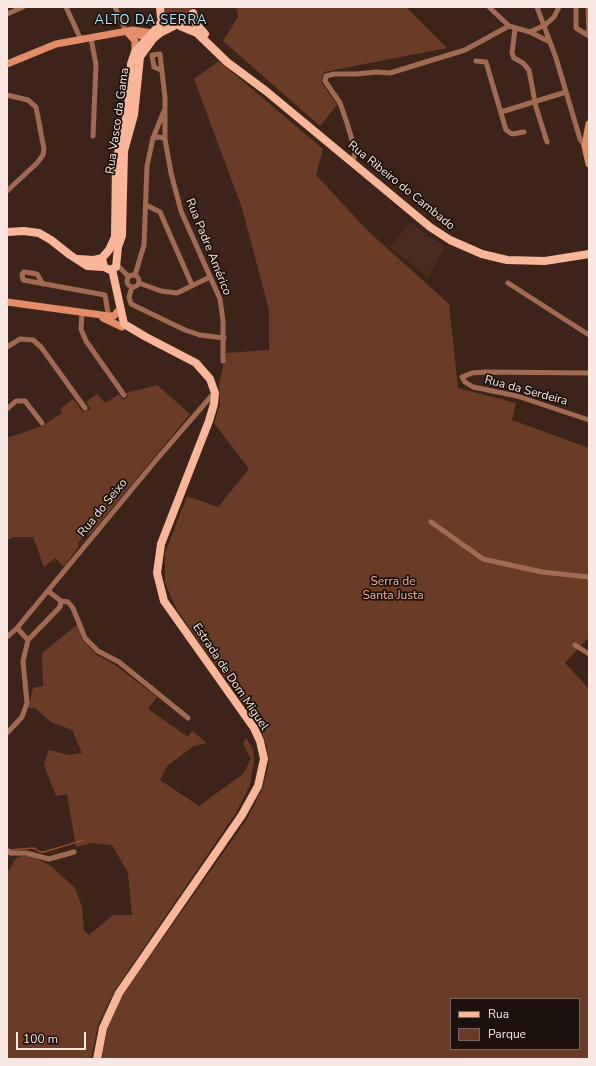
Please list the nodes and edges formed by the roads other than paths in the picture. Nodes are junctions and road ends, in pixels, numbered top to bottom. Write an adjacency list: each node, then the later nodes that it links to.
1 (23, 7): 11 (street)
2 (66, 7): 22 (street)
3 (115, 7): 17 (street)
4 (490, 7): 15 (street)
5 (537, 7): 13 (street)
6 (559, 7): 13 (street)
7 (576, 7): 20 (street)
8 (588, 7): 20 (street)
9 (159, 8): 12 (main road)
10 (193, 10): 14 (main road, Rua Vasco da Gama); 27 (main road, Rua Ribeiro do Cambado)
11 (7, 14)
12 (163, 20): 14 (main road, Rua Ribeiro do Cambado); 19 (main road, Rua Vasco da Gama)
13 (545, 25): 18 (street); 23 (street)
14 (177, 26): 19 (main road, Rua Vasco da Gama); 27 (main road, Rua Ribeiro do Cambado)
15 (508, 26): 16 (street); 41 (street)
16 (514, 29): 18 (street); 31 (street)
17 (126, 32): 19 (street); 21 (street); 24 (street)
18 (530, 32): 23 (street)
19 (149, 36): 24 (main road, Rua Vasco da Gama); 53 (main road, Rua Vasco da Gama)
20 (589, 36)
21 (91, 38): 22 (street); 36 (street)
22 (81, 40): 26 (street)
23 (550, 42): 29 (street)
24 (135, 52): 50 (main road, Rua Vasco da Gama)
25 (476, 61): 33 (street)
26 (7, 64)
27 (237, 69): 41 (main road, Rua Ribeiro do Cambado)
28 (161, 70): 32 (street, Rua Padre Américo)
29 (566, 92): 31 (street); 40 (street)
30 (7, 96): 44 (street)
31 (535, 102): 33 (street); 39 (street)
32 (164, 110): 37 (street); 38 (street, Rua Padre Américo)
33 (501, 112): 35 (street)
34 (589, 124): 40 (street)
35 (524, 132)
36 (92, 136)
37 (153, 138): 38 (street); 46 (street)
38 (165, 139): 56 (street, Rua Padre Américo)
39 (547, 142)
40 (585, 146): 42 (street)
41 (353, 163): 51 (main road, Rua Ribeiro do Cambado)
42 (589, 164)
43 (7, 183): 44 (street)
44 (14, 183): 45 (street)
45 (7, 191)
46 (146, 205): 54 (street); 60 (street)
47 (7, 232): 52 (main road)
48 (589, 248): 51 (main road)
49 (589, 254): 51 (main road)
50 (104, 256): 52 (main road); 53 (main road); 53 (main road)
51 (574, 256)
52 (75, 258): 53 (main road)
53 (111, 266): 55 (street); 64 (main road); 66 (main road)
54 (135, 275): 55 (street); 57 (street)
55 (129, 277): 61 (street)
56 (210, 277): 60 (street); 67 (street, Rua Padre Américo)
57 (139, 283): 60 (street); 61 (street)
58 (43, 284): 64 (street)
59 (508, 284): 65 (street)
60 (192, 285)
61 (132, 287): 67 (street)
62 (7, 302): 63 (street)
63 (82, 312): 64 (street); 72 (street)
64 (112, 316): 66 (main road)
65 (589, 336)
66 (146, 337): 71 (main road)
67 (224, 338): 69 (street, Rua Padre Américo)
68 (7, 347): 74 (street)
69 (223, 361)
70 (589, 373): 75 (street, Rua da Serdeira)
71 (215, 392): 79 (street, Rua do Seixo); 90 (main road, Estrada de Dom Miguel)
72 (124, 395)
73 (7, 408): 76 (street)
74 (85, 408)
75 (589, 420)
76 (42, 423)
77 (431, 522): 78 (street)
78 (589, 576)
79 (48, 591): 80 (street); 81 (street, Rua do Seixo)
80 (61, 601): 83 (street); 86 (street)
81 (17, 628): 82 (street, Rua do Seixo); 83 (street)
82 (7, 636)
83 (28, 640): 87 (street)
84 (575, 645): 85 (street)
85 (589, 654)
86 (188, 718)
87 (7, 733)
88 (7, 850): 89 (street)
89 (74, 852)
90 (97, 1059)

